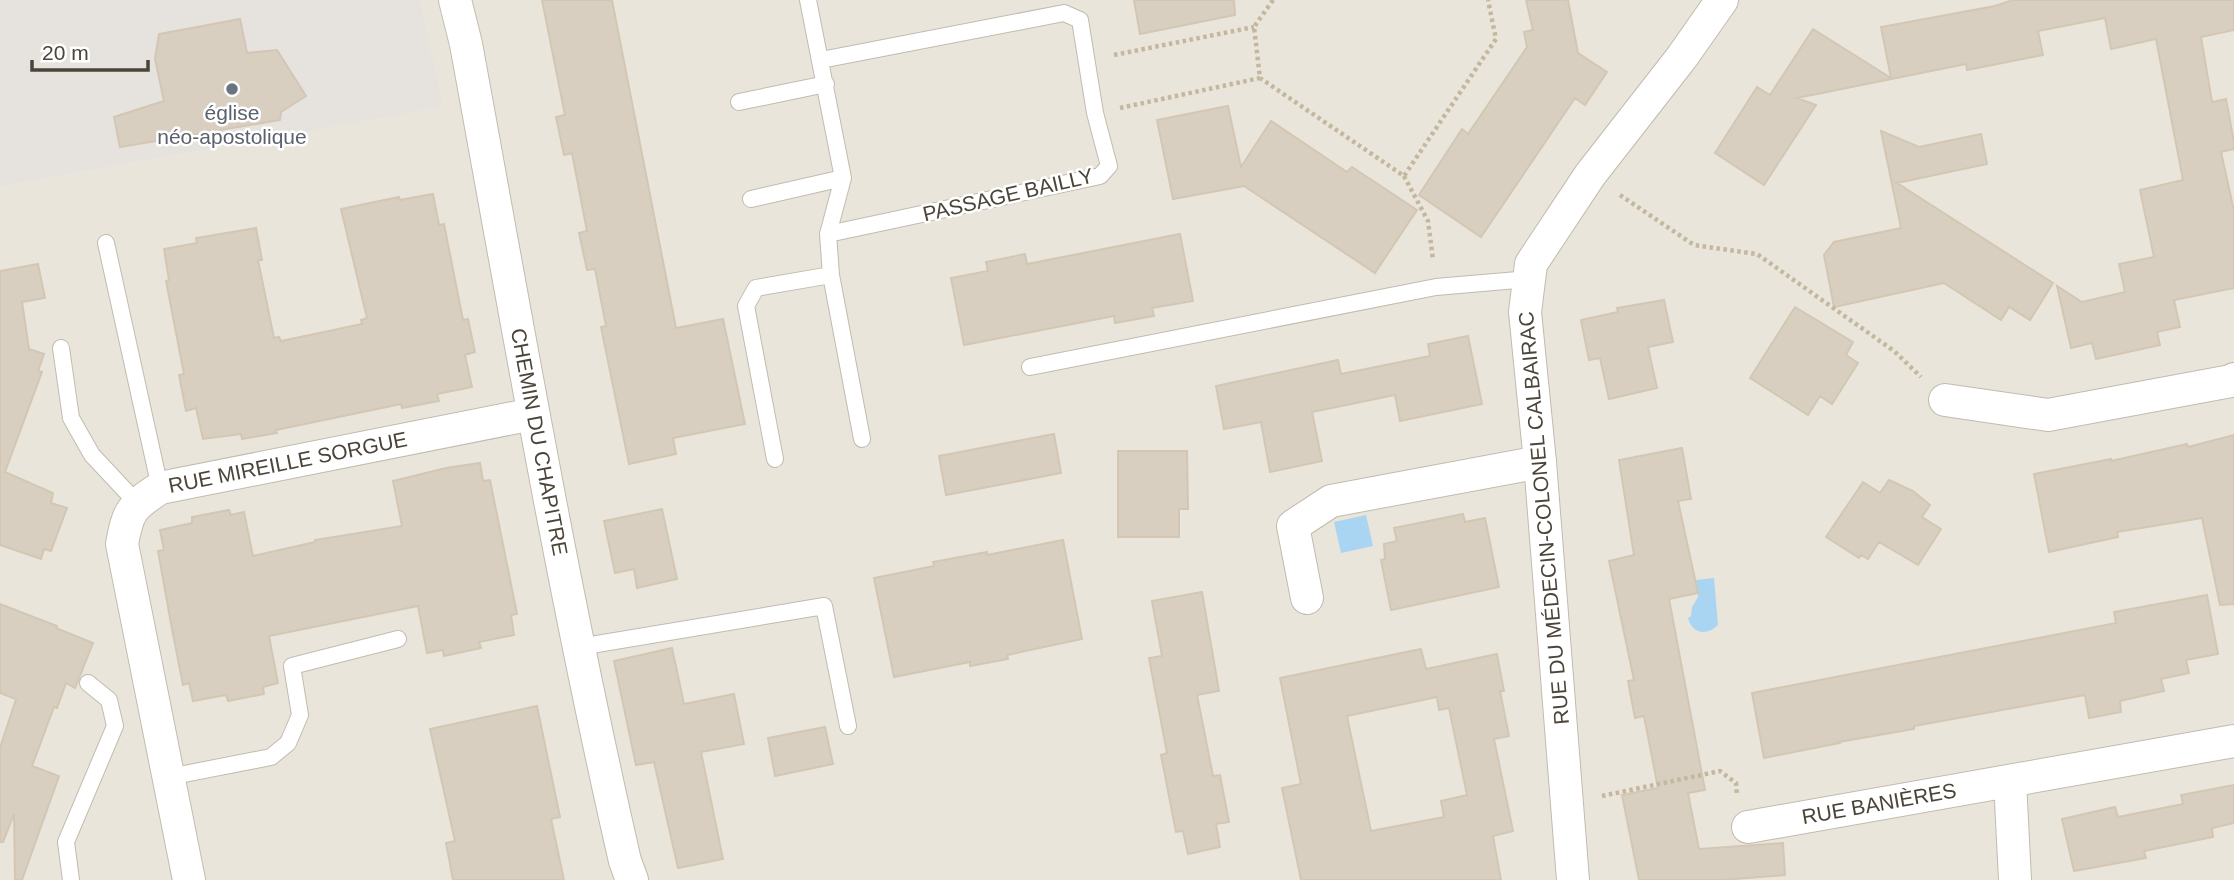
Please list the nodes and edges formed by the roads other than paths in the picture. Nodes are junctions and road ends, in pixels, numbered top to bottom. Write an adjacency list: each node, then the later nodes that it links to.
1 (455, 0): 17 (street, CHEMIN DU CHAPITRE)
2 (808, 0): 4 (lane)
3 (1722, 0): 12 (street, RUE DU MÉDECIN-COLONEL CALBAIRAC)
4 (821, 60): 5 (lane); 9 (lane, PASSAGE BAILLY)
5 (826, 84): 6 (lane); 7 (lane)
6 (740, 102)
7 (843, 178): 8 (lane); 9 (lane)
8 (751, 199)
9 (828, 234): 11 (lane)
10 (106, 243): 21 (lane)
11 (831, 275): 18 (lane); 19 (lane)
12 (1529, 279): 14 (lane); 20 (street, RUE DU MÉDECIN-COLONEL CALBAIRAC)
13 (61, 348): 21 (lane)
14 (1030, 367)
15 (2234, 379): 16 (street)
16 (1945, 400)
17 (533, 415): 21 (street, RUE MIREILLE SORGUE); 24 (street, CHEMIN DU CHAPITRE)
18 (862, 439)
19 (775, 459)
20 (1540, 463): 22 (street); 34 (street, RUE DU MÉDECIN-COLONEL CALBAIRAC)
21 (148, 496): 28 (street)
22 (1307, 598)
23 (398, 639): 28 (lane)
24 (579, 647): 26 (lane); 33 (street, CHEMIN DU CHAPITRE)
25 (89, 682): 31 (lane)
26 (848, 726)
27 (2234, 741): 29 (street, RUE BANIÈRES)
28 (169, 777): 32 (street)
29 (2010, 781): 30 (street, RUE BANIÈRES); 35 (street)
30 (1748, 827)
31 (71, 880)
32 (190, 880)
33 (632, 880)
34 (1573, 880)
35 (2015, 880)

